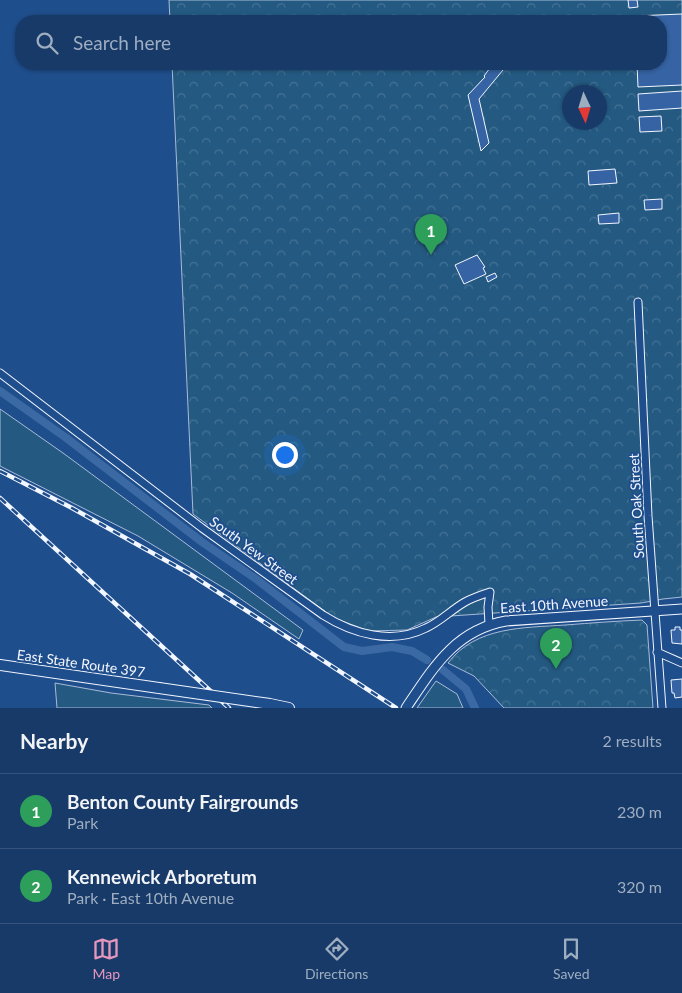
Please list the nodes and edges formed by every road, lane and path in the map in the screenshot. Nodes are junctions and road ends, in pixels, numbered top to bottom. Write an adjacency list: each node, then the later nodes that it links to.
1 (638, 302): 4 (street, South Oak Street)
2 (0, 373): 5 (street, South Yew Street)
3 (682, 609): 4 (street, East 10th Avenue)
4 (654, 611): 5 (street, East 10th Avenue); 6 (street, South Oak Street)
5 (489, 624): 10 (street, East 10th Avenue)
6 (657, 652): 7 (street); 11 (street, South Oak Street)
7 (682, 663)
8 (0, 665): 9 (main road, East State Route 397, bridge)
9 (289, 708)
10 (406, 708)
11 (662, 708)

